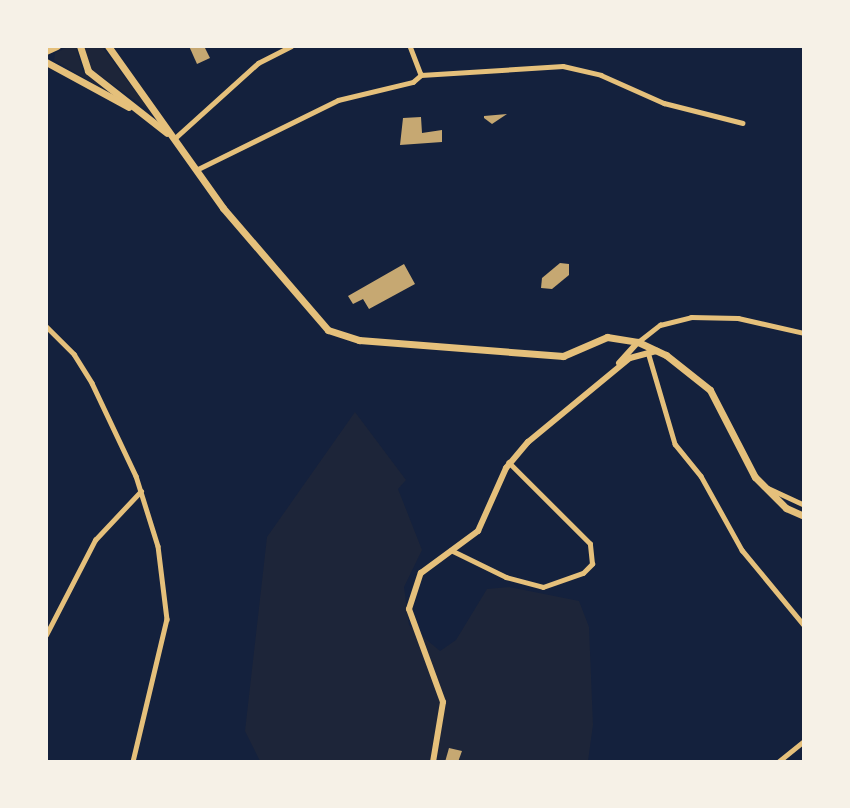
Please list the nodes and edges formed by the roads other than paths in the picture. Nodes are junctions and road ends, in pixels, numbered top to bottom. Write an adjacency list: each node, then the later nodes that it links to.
1 (57, 46): 6 (main road)
2 (80, 46): 9 (main road)
3 (291, 46): 11 (street)
4 (410, 46): 8 (street)
5 (110, 48): 11 (main road)
6 (46, 51)
7 (46, 62): 9 (main road)
8 (421, 75): 10 (street); 12 (street)
9 (139, 112): 11 (main road)
10 (743, 123)
11 (172, 138): 12 (main road)
12 (196, 170): 15 (main road)
13 (46, 326): 24 (street)
14 (804, 333): 16 (street)
15 (615, 336): 16 (main road); 19 (street)
16 (638, 342): 17 (main road); 19 (street); 20 (street)
17 (658, 351): 18 (street); 23 (main road)
18 (648, 352): 20 (street); 28 (street)
19 (624, 354): 21 (street)
20 (635, 356): 21 (street)
21 (616, 369): 22 (street)
22 (509, 463): 27 (street); 27 (street)
23 (761, 484): 25 (street); 26 (main road)
24 (141, 492): 29 (street); 31 (street)
25 (804, 505)
26 (804, 516)
27 (450, 550): 32 (street)
28 (804, 625)
29 (46, 635)
30 (804, 741): 33 (street)
31 (133, 762)
32 (434, 762)
33 (778, 762)

